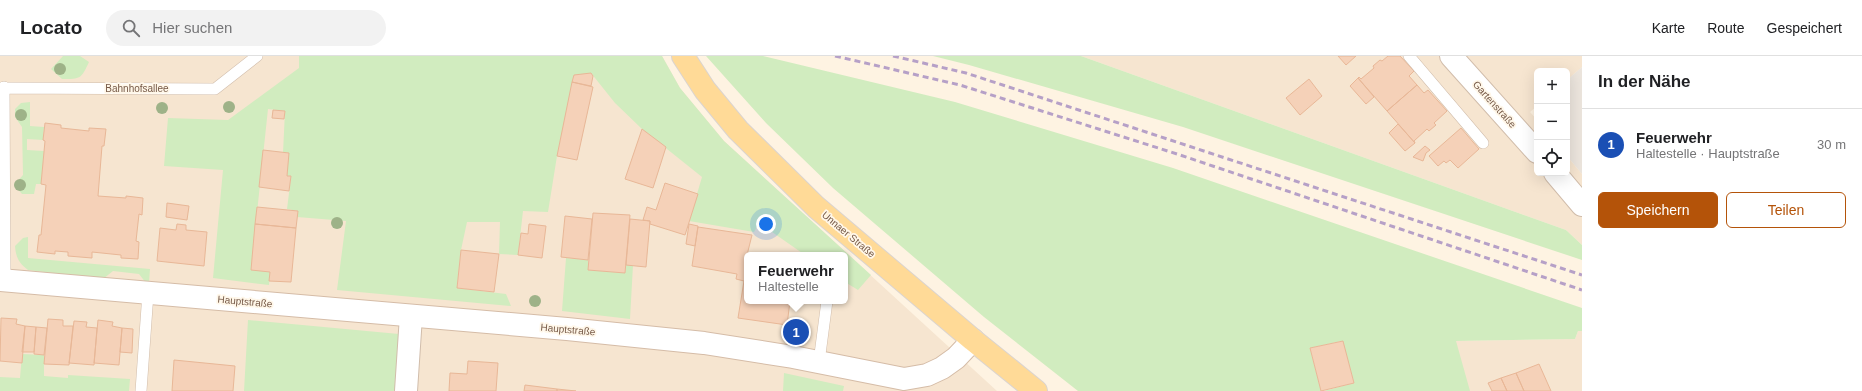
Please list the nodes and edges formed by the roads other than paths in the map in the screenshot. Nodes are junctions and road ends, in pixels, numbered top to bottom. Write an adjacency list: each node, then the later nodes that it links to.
1 (258, 56): 5 (lane, Bahnhofsallee)
2 (683, 56): 14 (main road, Unnaer Straße)
3 (1409, 56): 6 (lane)
4 (1451, 56): 7 (main road, Gartenstraße)
5 (2, 88): 10 (lane, Bahnhofsallee)
6 (1482, 143)
7 (1534, 149)
8 (1558, 176): 9 (main road)
9 (1582, 205)
10 (2, 280): 11 (main road, Hauptstraße)
11 (148, 293): 13 (main road, Hauptstraße); 16 (lane)
12 (827, 304): 15 (lane)
13 (411, 316): 15 (main road, Hauptstraße); 17 (main road)
14 (973, 340): 15 (main road, Hauptstraße); 18 (main road, Unnaer Straße)
15 (819, 362)
16 (141, 391)
17 (406, 391)
18 (1036, 391)

